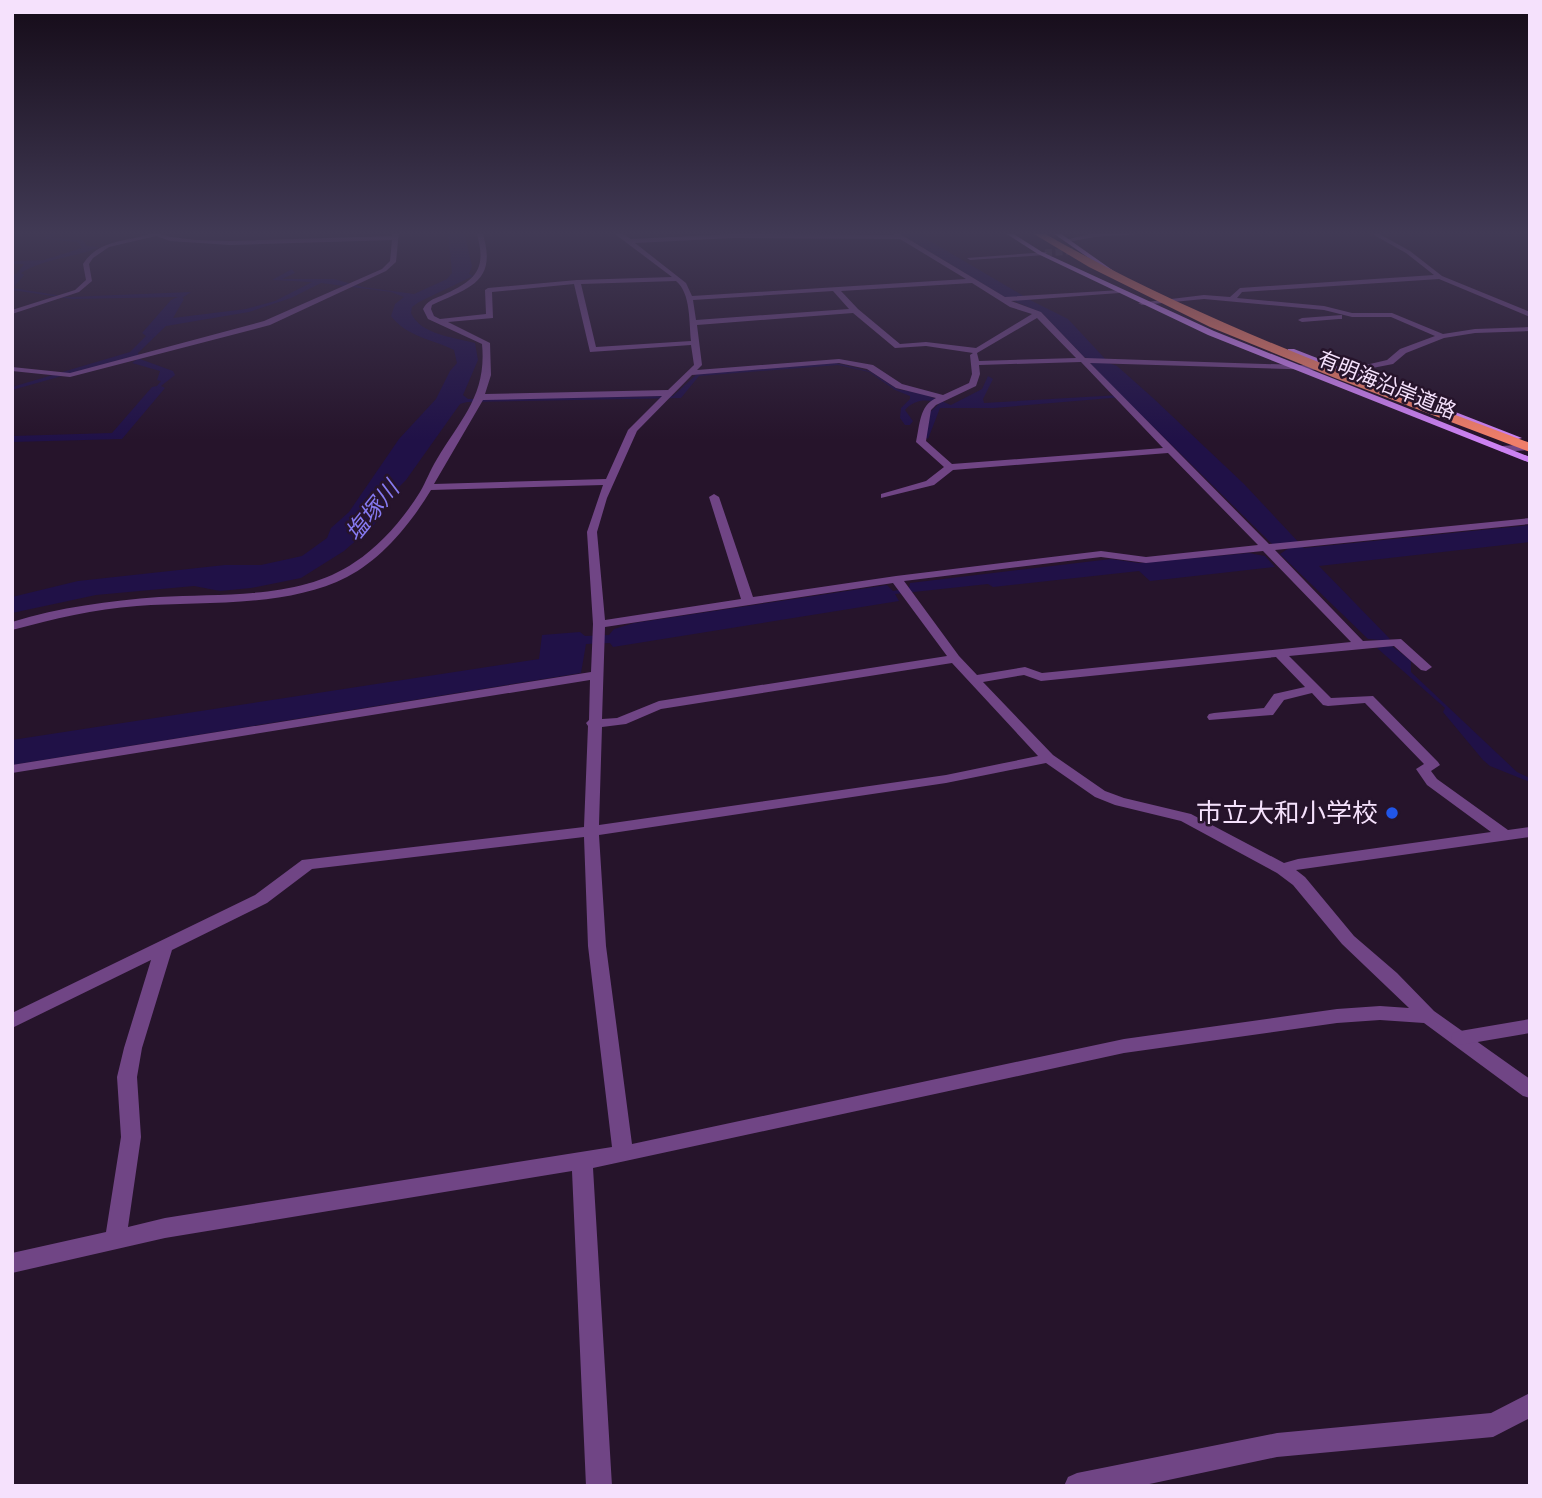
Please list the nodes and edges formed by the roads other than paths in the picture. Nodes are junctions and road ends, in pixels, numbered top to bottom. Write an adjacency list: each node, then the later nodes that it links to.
1 (44, 301): 16 (street)
2 (316, 301): 30 (street)
3 (435, 301): 21 (street)
4 (489, 301): 21 (street)
5 (581, 301): 25 (street)
6 (690, 301): 22 (street)
7 (846, 301): 15 (street)
8 (1009, 301): 17 (street)
9 (1138, 301): 14 (main road, 有明海沿岸道路)
10 (1161, 301): 38 (highway)
11 (1170, 301): 14 (street); 29 (main road, 有明海沿岸道路)
12 (1242, 301): 18 (street)
13 (1497, 301): 19 (street)
14 (1142, 303): 31 (main road, 有明海沿岸道路)
15 (855, 310): 22 (street); 26 (street)
16 (12, 312)
17 (1038, 314): 26 (street); 27 (street)
18 (1352, 315): 20 (street); 24 (street)
19 (1530, 315)
20 (1302, 320)
21 (439, 321): 35 (street)
22 (692, 323): 25 (street)
23 (1530, 329): 24 (street)
24 (1442, 336): 29 (street)
25 (693, 343): 32 (street)
26 (977, 351): 28 (street)
27 (1082, 360): 28 (street); 31 (street); 40 (street)
28 (976, 363): 36 (street)
29 (1334, 368): 31 (street); 34 (main road, 有明海沿岸道路)
30 (12, 369)
31 (1299, 369): 37 (main road, 有明海沿岸道路)
32 (693, 373): 33 (street); 36 (street)
33 (670, 393): 35 (street); 43 (street)
34 (1401, 393): 37 (street); 38 (main road, 有明海沿岸道路)
35 (481, 397): 44 (street)
36 (945, 398): 42 (street)
37 (1378, 400): 39 (main road, 有明海沿岸道路)
38 (1530, 446): 39 (street)
39 (1502, 449): 41 (main road, 有明海沿岸道路)
40 (1168, 450): 42 (street); 48 (street)
41 (1530, 460)
42 (950, 467): 45 (street)
43 (609, 482): 44 (street); 52 (street)
44 (427, 487): 51 (street)
45 (885, 496)
46 (714, 497): 50 (street)
47 (1530, 521): 48 (street)
48 (1266, 548): 49 (street); 53 (street)
49 (897, 582): 50 (street); 55 (street)
50 (748, 601): 52 (street)
51 (12, 626)
52 (599, 627): 57 (street)
53 (1357, 645): 54 (street); 56 (street)
54 (1279, 653): 58 (street); 59 (street)
55 (955, 659): 58 (street); 61 (street)
56 (1426, 667)
57 (597, 676): 61 (street); 63 (street)
58 (976, 680): 62 (street)
59 (1313, 689): 60 (street); 66 (street)
60 (1214, 717)
61 (593, 723): 64 (street)
62 (1048, 758): 64 (street); 67 (street)
63 (12, 769)
64 (591, 831): 68 (street); 74 (street)
65 (1530, 832): 66 (street)
66 (1505, 835): 67 (street)
67 (1289, 867): 69 (street)
68 (164, 947): 70 (street); 76 (street)
69 (1428, 1016): 72 (street); 74 (street)
70 (12, 1021)
71 (1530, 1026): 72 (street)
72 (1465, 1037): 73 (street)
73 (1530, 1090)
74 (623, 1154): 75 (street)
75 (582, 1160): 76 (street); 79 (street)
76 (115, 1240): 77 (street)
77 (12, 1263)
78 (1530, 1405): 80 (street)
79 (599, 1486)
80 (1077, 1486)

